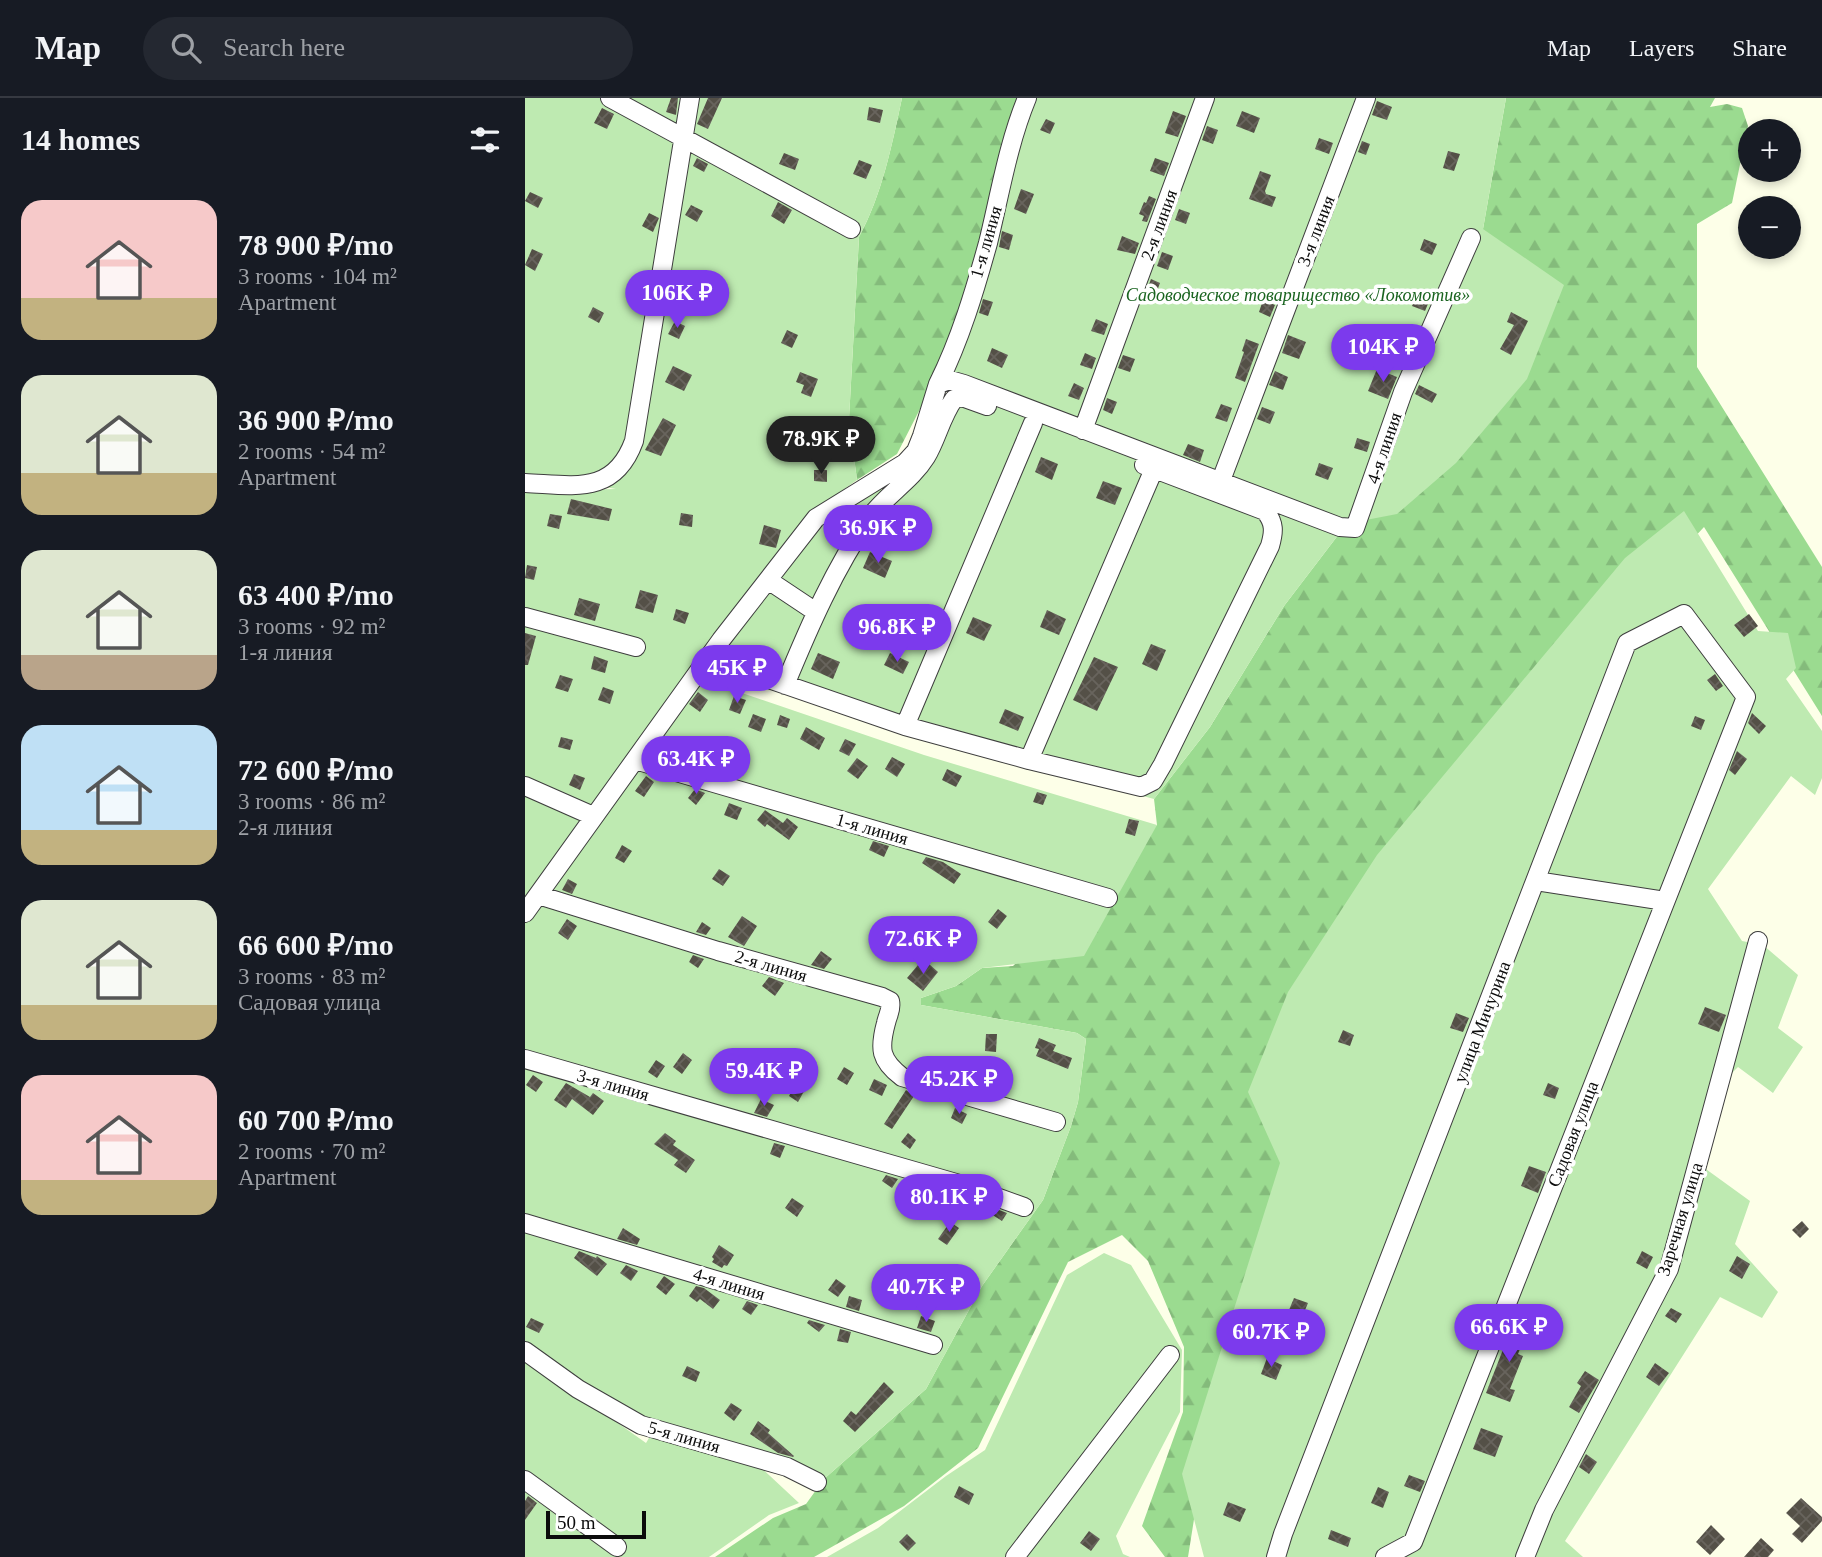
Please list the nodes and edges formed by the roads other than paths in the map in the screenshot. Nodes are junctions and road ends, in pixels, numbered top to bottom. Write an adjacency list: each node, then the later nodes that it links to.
1 (610, 98): 6 (street)
2 (690, 98): 6 (street)
3 (1027, 98): 9 (street, 1-я линия)
4 (1205, 98): 11 (street, 2-я линия)
5 (1366, 98): 14 (street, 3-я линия)
6 (685, 138): 7 (street); 13 (street)
7 (851, 229)
8 (1471, 238): 14 (street, 4-я линия)
9 (938, 384): 11 (street); 15 (street, 1-я линия)
10 (1033, 423): 12 (street); 16 (street); 22 (street)
11 (1083, 430): 14 (street)
12 (1154, 469): 14 (street); 24 (street)
13 (525, 484)
14 (1219, 487): 24 (street)
15 (768, 580): 16 (street); 19 (street, 1-я линия)
16 (816, 612): 20 (street)
17 (525, 617): 18 (street)
18 (636, 647)
19 (708, 658): 20 (street); 23 (street, 1-я линия)
20 (785, 685): 22 (street)
21 (1746, 697): 27 (street, улица Мичурина); 30 (street, Садовая улица)
22 (905, 726): 24 (street)
23 (635, 760): 26 (street, 1-я линия); 29 (street, 1-я линия)
24 (1029, 760)
25 (525, 786): 26 (street)
26 (593, 816): 28 (street, 1-я линия)
27 (1536, 881): 30 (street); 44 (street, улица Мичурина)
28 (538, 895): 31 (street, 1-я линия); 34 (street, 2-я линия)
29 (1108, 898)
30 (1665, 901): 45 (street, Садовая улица)
31 (525, 913)
32 (1758, 941): 46 (street, Заречная улица)
33 (525, 1059): 35 (street, 3-я линия)
34 (1056, 1122)
35 (1024, 1207)
36 (525, 1223): 37 (street, 4-я линия)
37 (933, 1345)
38 (525, 1351): 41 (street, 5-я линия)
39 (1170, 1355): 43 (street)
40 (525, 1480): 42 (street)
41 (817, 1482)
42 (617, 1546)
43 (1015, 1557)
44 (1276, 1557)
45 (1385, 1557)
46 (1525, 1557)

